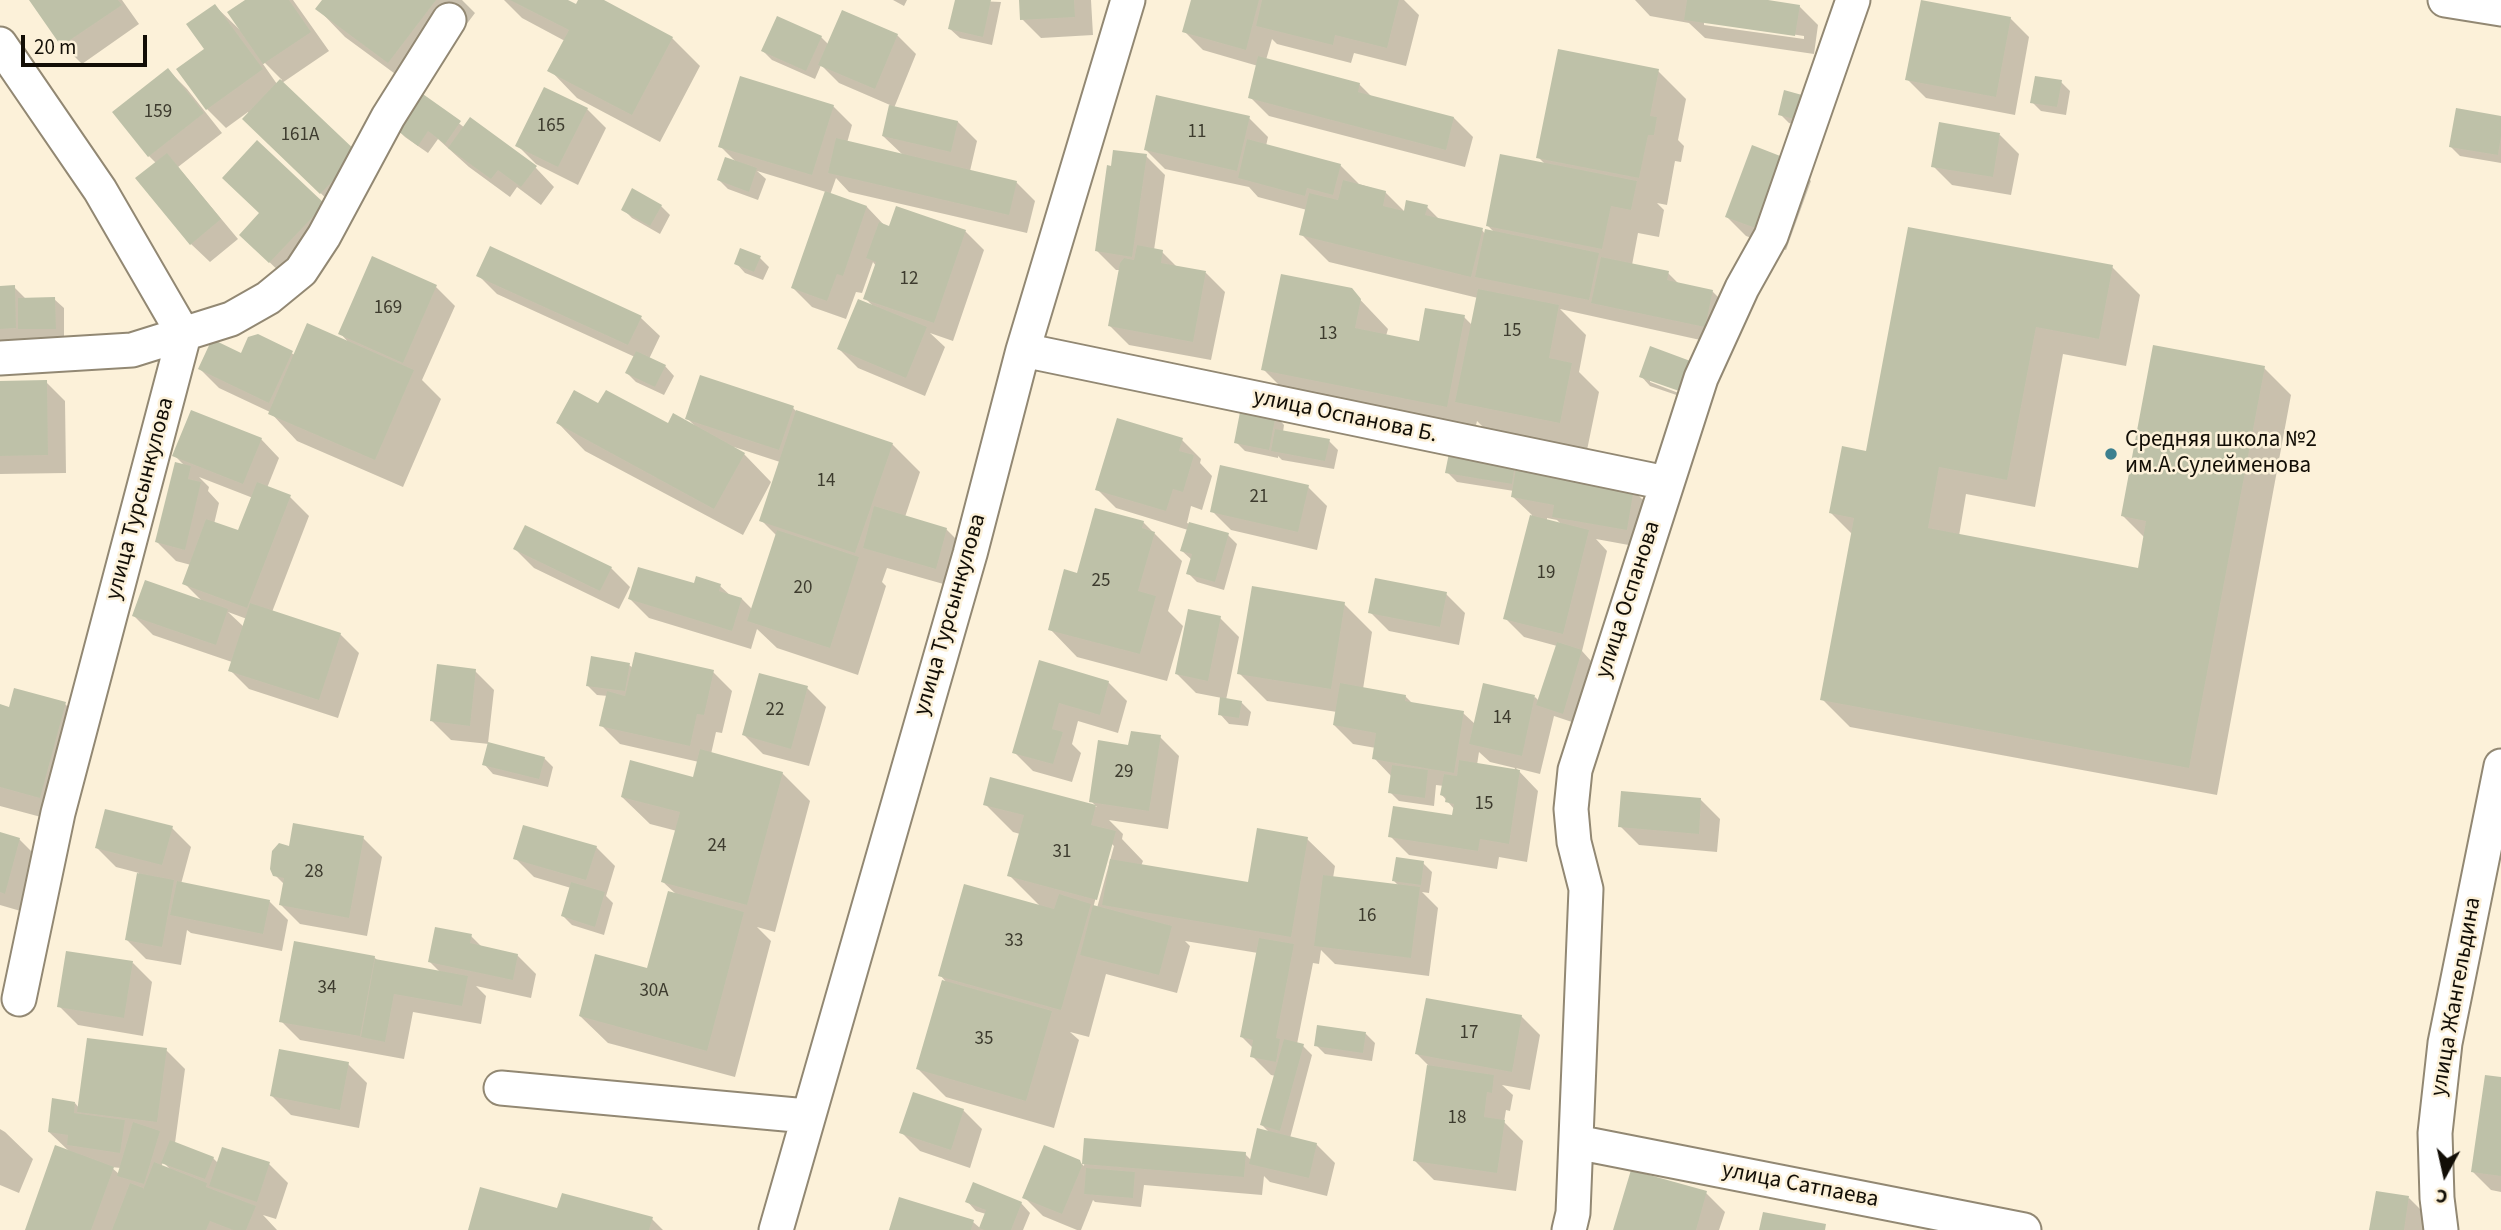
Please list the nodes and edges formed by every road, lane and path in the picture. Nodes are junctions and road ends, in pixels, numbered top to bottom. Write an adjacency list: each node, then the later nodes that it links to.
1 (1128, 0): 8 (street, улица Турсынкулова)
2 (1853, 0): 10 (street, улица Оспанова)
3 (2445, 0): 4 (street)
4 (2501, 9)
5 (449, 20): 7 (street)
6 (0, 44): 7 (street)
7 (184, 335): 9 (street); 12 (street, улица Турсынкулова)
8 (1023, 351): 10 (street, улица Оспанова Б.); 14 (street, улица Турсынкулова)
9 (0, 358)
10 (1666, 483): 15 (street, улица Оспанова)
11 (2499, 786): 19 (street, улица Жангельдина)
12 (19, 999)
13 (501, 1088): 14 (street)
14 (807, 1116): 16 (street, улица Турсынкулова)
15 (1576, 1142): 17 (street, улица Оспанова); 18 (street, улица Сатпаева)
16 (776, 1230)
17 (1569, 1230)
18 (2024, 1230)
19 (2441, 1230)

